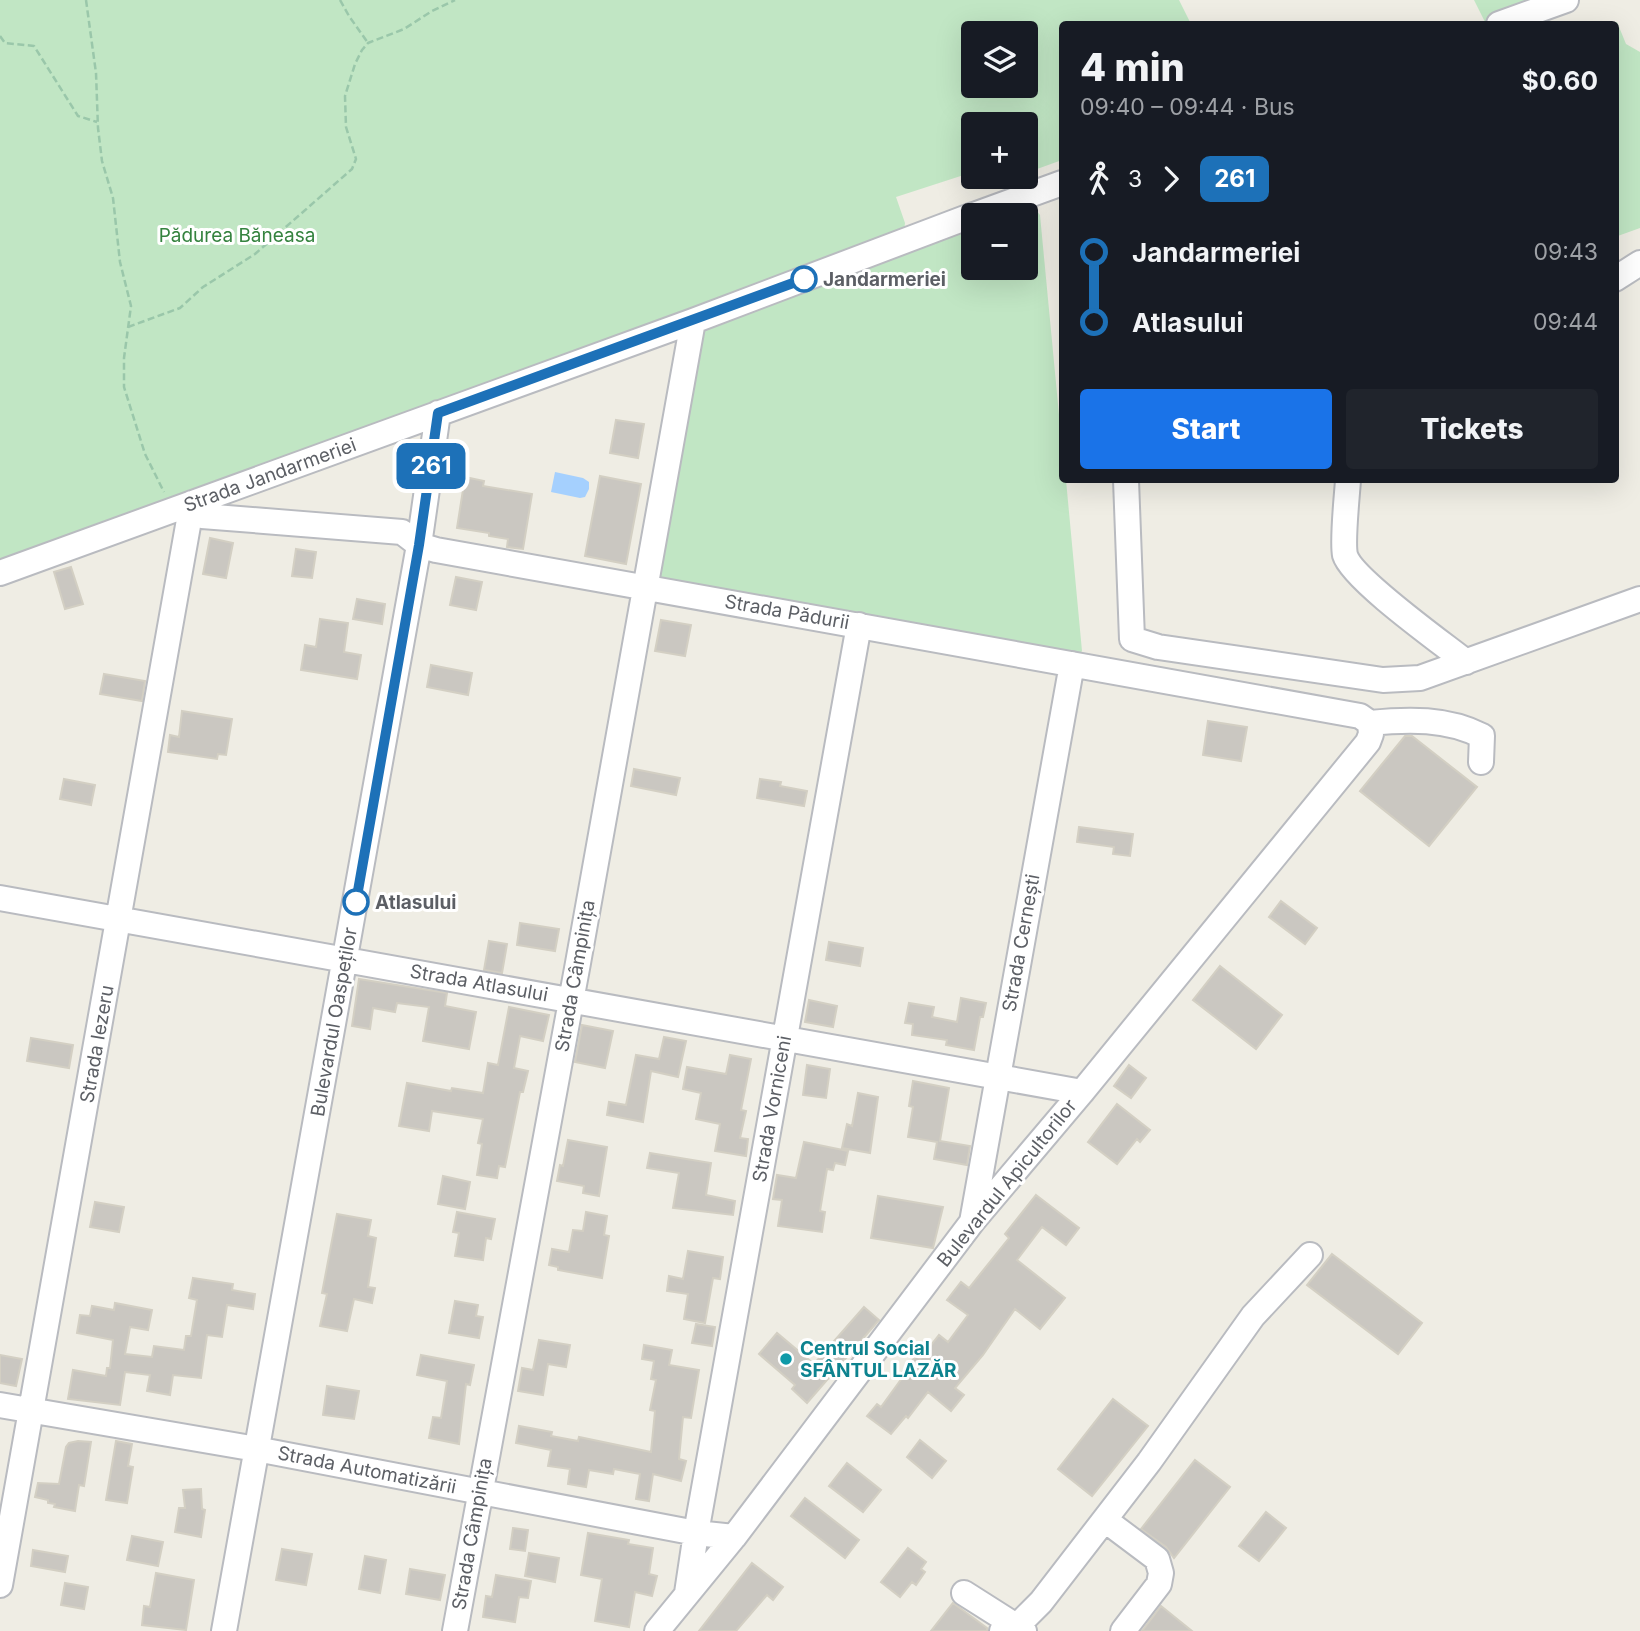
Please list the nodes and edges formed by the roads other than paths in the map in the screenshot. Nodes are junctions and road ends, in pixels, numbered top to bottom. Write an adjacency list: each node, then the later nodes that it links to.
1 (1566, 0): 2 (street)
2 (1507, 21)
3 (1059, 184): 4 (street, Strada Jandarmeriei)
4 (1006, 203)
5 (961, 220): 8 (street, Strada Jandarmeriei)
6 (1640, 263): 7 (street)
7 (1619, 276)
8 (693, 321): 9 (street, Strada Jandarmeriei); 15 (street, Strada Câmpinița)
9 (438, 413): 12 (street, Strada Jandarmeriei); 13 (street, Bulevardul Oaspeților)
10 (1126, 483): 18 (street)
11 (1348, 483): 18 (street)
12 (183, 507): 13 (street, Strada Pădurii); 14 (street, Strada Jandarmeriei); 23 (street, Strada Iezeru)
13 (419, 545): 15 (street, Strada Pădurii); 24 (street, Bulevardul Oaspeților)
14 (0, 573)
15 (645, 587): 17 (street, Strada Pădurii); 25 (street, Strada Câmpinița)
16 (1640, 599): 18 (street)
17 (859, 625): 19 (street, Strada Pădurii); 26 (street, Strada Vorniceni)
18 (1466, 662)
19 (1072, 664): 20 (street, Strada Pădurii); 27 (street, Strada Cernești)
20 (1369, 733): 21 (street); 28 (street, Bulevardul Apicultorilor)
21 (1481, 762)
22 (0, 898): 23 (street, Strada Atlasului)
23 (119, 919): 24 (street, Strada Atlasului); 32 (street, Strada Iezeru)
24 (345, 958): 25 (street, Strada Atlasului); 33 (street, Bulevardul Oaspeților)
25 (571, 999): 26 (street, Strada Atlasului); 34 (street, Strada Câmpinița)
26 (785, 1037): 27 (street, Strada Atlasului); 36 (street, Strada Vorniceni)
27 (997, 1076): 28 (street, Strada Atlasului); 29 (street, Strada Cernești)
28 (1082, 1092): 29 (street, Bulevardul Apicultorilor)
29 (972, 1222): 37 (street, Bulevardul Apicultorilor)
30 (1310, 1255): 35 (street)
31 (0, 1405): 32 (street, Strada Automatizării)
32 (32, 1411): 33 (street, Strada Automatizării); 38 (street, Strada Iezeru)
33 (256, 1449): 34 (street, Strada Automatizării); 42 (street, Bulevardul Oaspeților)
34 (479, 1491): 36 (street, Strada Automatizării); 43 (street, Strada Câmpinița)
35 (1105, 1520): 41 (street); 45 (street)
36 (696, 1533): 37 (street, Strada Automatizării); 39 (street, Strada Vorniceni)
37 (734, 1536): 39 (street, Bulevardul Apicultorilor)
38 (0, 1585)
39 (687, 1593): 44 (street, Bulevardul Apicultorilor)
40 (964, 1593): 41 (street)
41 (1015, 1629)
42 (224, 1631)
43 (455, 1631)
44 (657, 1631)
45 (1123, 1631)

